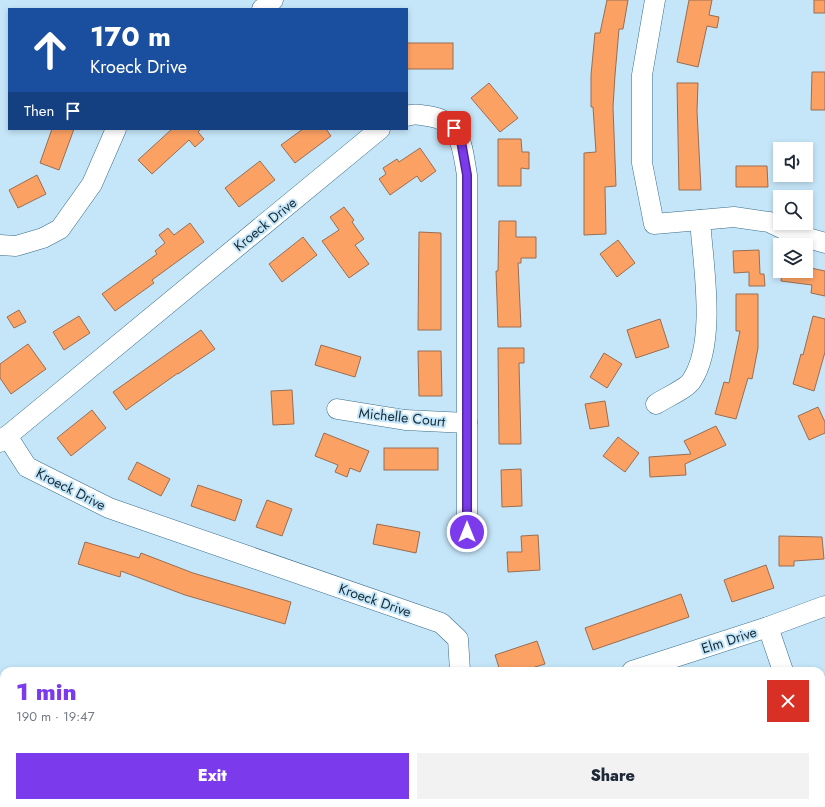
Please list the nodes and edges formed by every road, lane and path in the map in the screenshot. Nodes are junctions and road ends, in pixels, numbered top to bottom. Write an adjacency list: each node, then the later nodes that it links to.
1 (273, 0): 3 (street)
2 (655, 0): 7 (street)
3 (263, 8)
4 (408, 116): 12 (street)
5 (116, 130): 9 (street)
6 (379, 130): 13 (street, Kroeck Drive)
7 (700, 220): 8 (street); 10 (street)
8 (825, 243)
9 (0, 245)
10 (656, 404)
11 (337, 409): 12 (street, Michelle Court)
12 (467, 423): 14 (street)
13 (3, 439): 17 (street, Kroeck Drive)
14 (467, 532)
15 (825, 606): 16 (street, Elm Drive)
16 (768, 627): 18 (street, Elm Drive); 19 (street)
17 (460, 667)
18 (644, 667)
19 (782, 667)

